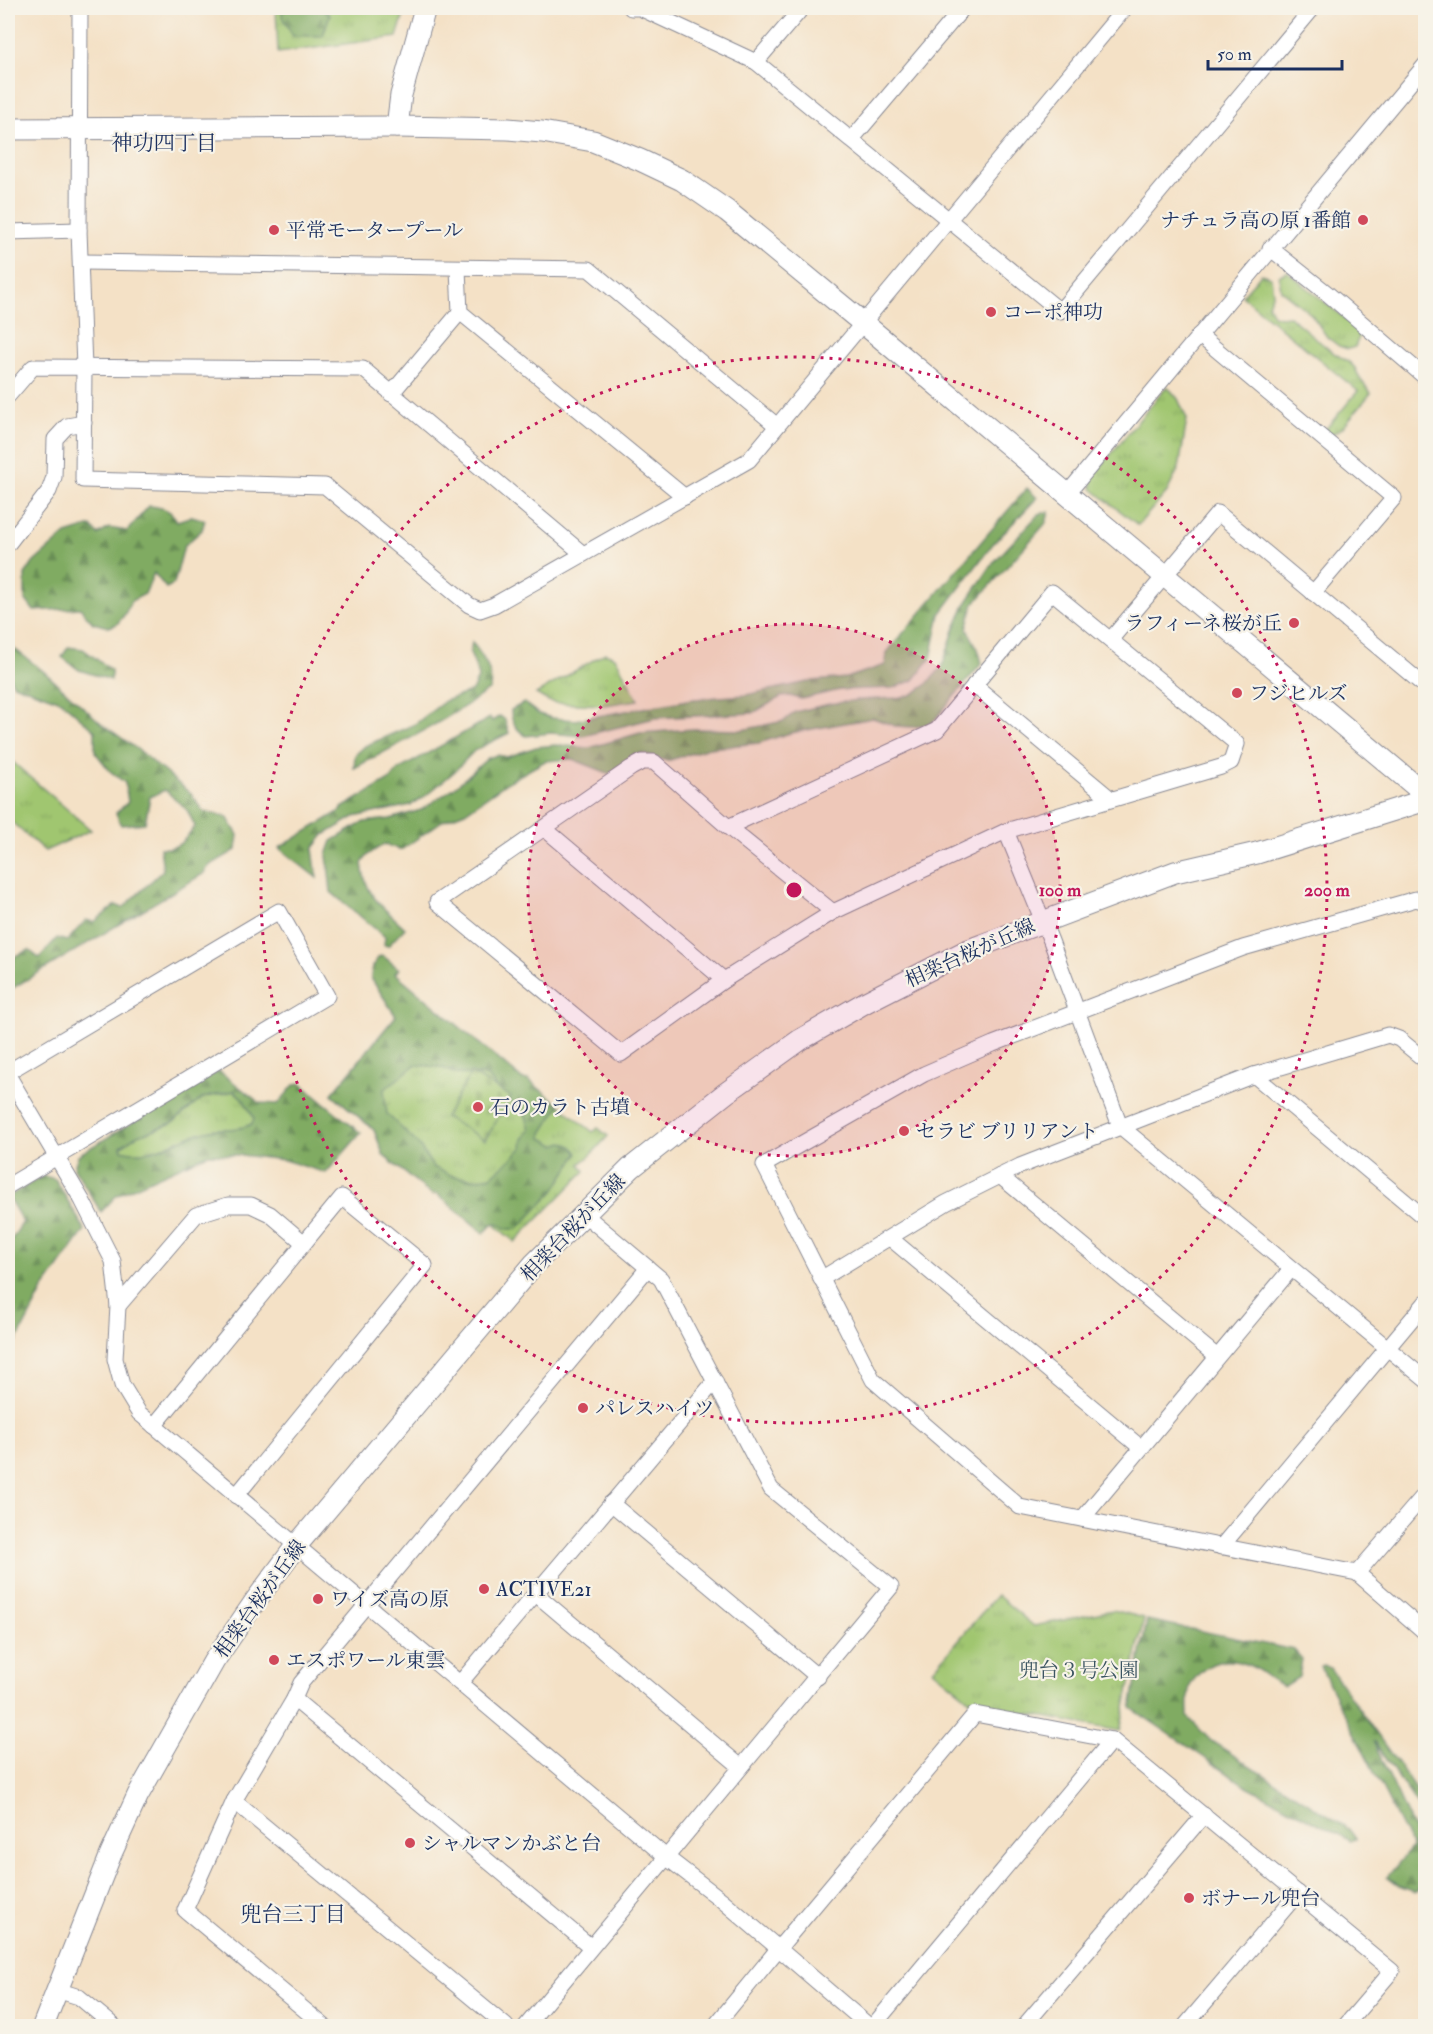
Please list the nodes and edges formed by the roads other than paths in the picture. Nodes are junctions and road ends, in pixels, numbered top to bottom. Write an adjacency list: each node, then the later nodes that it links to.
1 (80, 8): 12 (street)
2 (425, 8): 11 (main road)
3 (631, 8): 4 (street)
4 (641, 8): 9 (street)
5 (802, 8): 9 (street)
6 (963, 8): 14 (street)
7 (1125, 8): 15 (street)
8 (1313, 8): 15 (street)
9 (756, 62): 14 (street)
10 (1425, 64): 18 (street)
11 (397, 127): 12 (main road); 22 (main road)
12 (79, 128): 13 (main road); 16 (street)
13 (8, 129)
14 (852, 139): 15 (street)
15 (949, 220): 22 (street)
16 (79, 230): 17 (street); 19 (street)
17 (8, 232)
18 (1270, 249): 23 (street); 25 (street)
19 (81, 262): 20 (street); 24 (street)
20 (458, 269): 21 (street); 29 (street)
21 (460, 312): 26 (street); 31 (street)
22 (863, 323): 29 (street); 30 (main road)
23 (1199, 335): 30 (street); 35 (street)
24 (84, 368): 26 (street); 27 (street); 28 (street)
25 (1425, 378)
26 (391, 394): 33 (street)
27 (8, 396)
28 (84, 423): 32 (street); 33 (street)
29 (777, 426): 31 (street)
30 (1067, 494): 34 (main road)
31 (685, 497): 33 (street)
32 (8, 544)
33 (584, 554)
34 (1165, 575): 35 (street); 36 (street); 39 (main road)
35 (1313, 593): 38 (street)
36 (1111, 639): 37 (street); 40 (street)
37 (974, 685): 40 (street); 42 (street)
38 (1425, 687)
39 (1425, 795)
40 (1111, 798): 44 (street)
41 (1425, 800): 47 (main road, 相楽台桜が丘線)
42 (728, 827): 43 (street); 46 (street)
43 (545, 829): 48 (street); 48 (street)
44 (1006, 831): 46 (street); 47 (street)
45 (1425, 902): 49 (street)
46 (833, 912): 48 (street)
47 (1043, 921): 49 (street); 57 (main road, 相楽台桜が丘線)
48 (724, 980)
49 (1076, 1011): 53 (street); 63 (street)
50 (1425, 1061): 52 (street)
51 (8, 1074): 54 (street); 54 (street)
52 (1254, 1075): 53 (street); 58 (street)
53 (1120, 1126): 55 (street); 62 (street)
54 (56, 1155): 56 (street); 65 (street)
55 (1000, 1176): 59 (street); 67 (street)
56 (8, 1186)
57 (584, 1214): 61 (street); 76 (main road, 相楽台桜が丘線)
58 (1425, 1220)
59 (890, 1238): 63 (street); 71 (street)
60 (303, 1242): 65 (street); 70 (street); 73 (street)
61 (648, 1268): 69 (street); 80 (street)
62 (1291, 1269): 66 (street); 67 (street)
63 (821, 1279): 75 (street)
64 (1425, 1302): 66 (street)
65 (118, 1306): 70 (street)
66 (1386, 1348): 68 (street); 77 (street)
67 (1216, 1356): 71 (street)
68 (1425, 1380)
69 (715, 1381): 74 (street); 82 (street)
70 (153, 1426): 73 (street)
71 (1140, 1447): 75 (street)
72 (1425, 1493): 78 (street)
73 (236, 1496): 76 (street)
74 (611, 1503): 79 (street); 82 (street)
75 (1082, 1519): 77 (street)
76 (296, 1546): 80 (street); 93 (main road, 相楽台桜が丘線)
77 (1221, 1547): 78 (street)
78 (1357, 1573): 81 (street)
79 (536, 1594): 83 (street); 86 (street)
80 (366, 1604): 83 (street); 84 (street)
81 (1425, 1633)
82 (818, 1677): 86 (street)
83 (460, 1683): 89 (street)
84 (294, 1699): 87 (street); 91 (street)
85 (1113, 1740): 88 (street); 92 (street); 100 (street)
86 (741, 1767): 89 (street)
87 (234, 1801): 96 (street); 97 (street)
88 (1204, 1815): 90 (street); 101 (street)
89 (666, 1857): 91 (street); 92 (street)
90 (1298, 1893): 102 (street); 103 (street)
91 (591, 1947): 98 (street)
92 (778, 1948): 99 (street); 100 (street)
93 (57, 1990): 94 (main road, 相楽台桜が丘線); 95 (street)
94 (43, 2026)
95 (114, 2026)
96 (324, 2026)
97 (506, 2026)
98 (526, 2026)
99 (715, 2026)
100 (871, 2026)
101 (1024, 2026)
102 (1185, 2026)
103 (1345, 2026)

